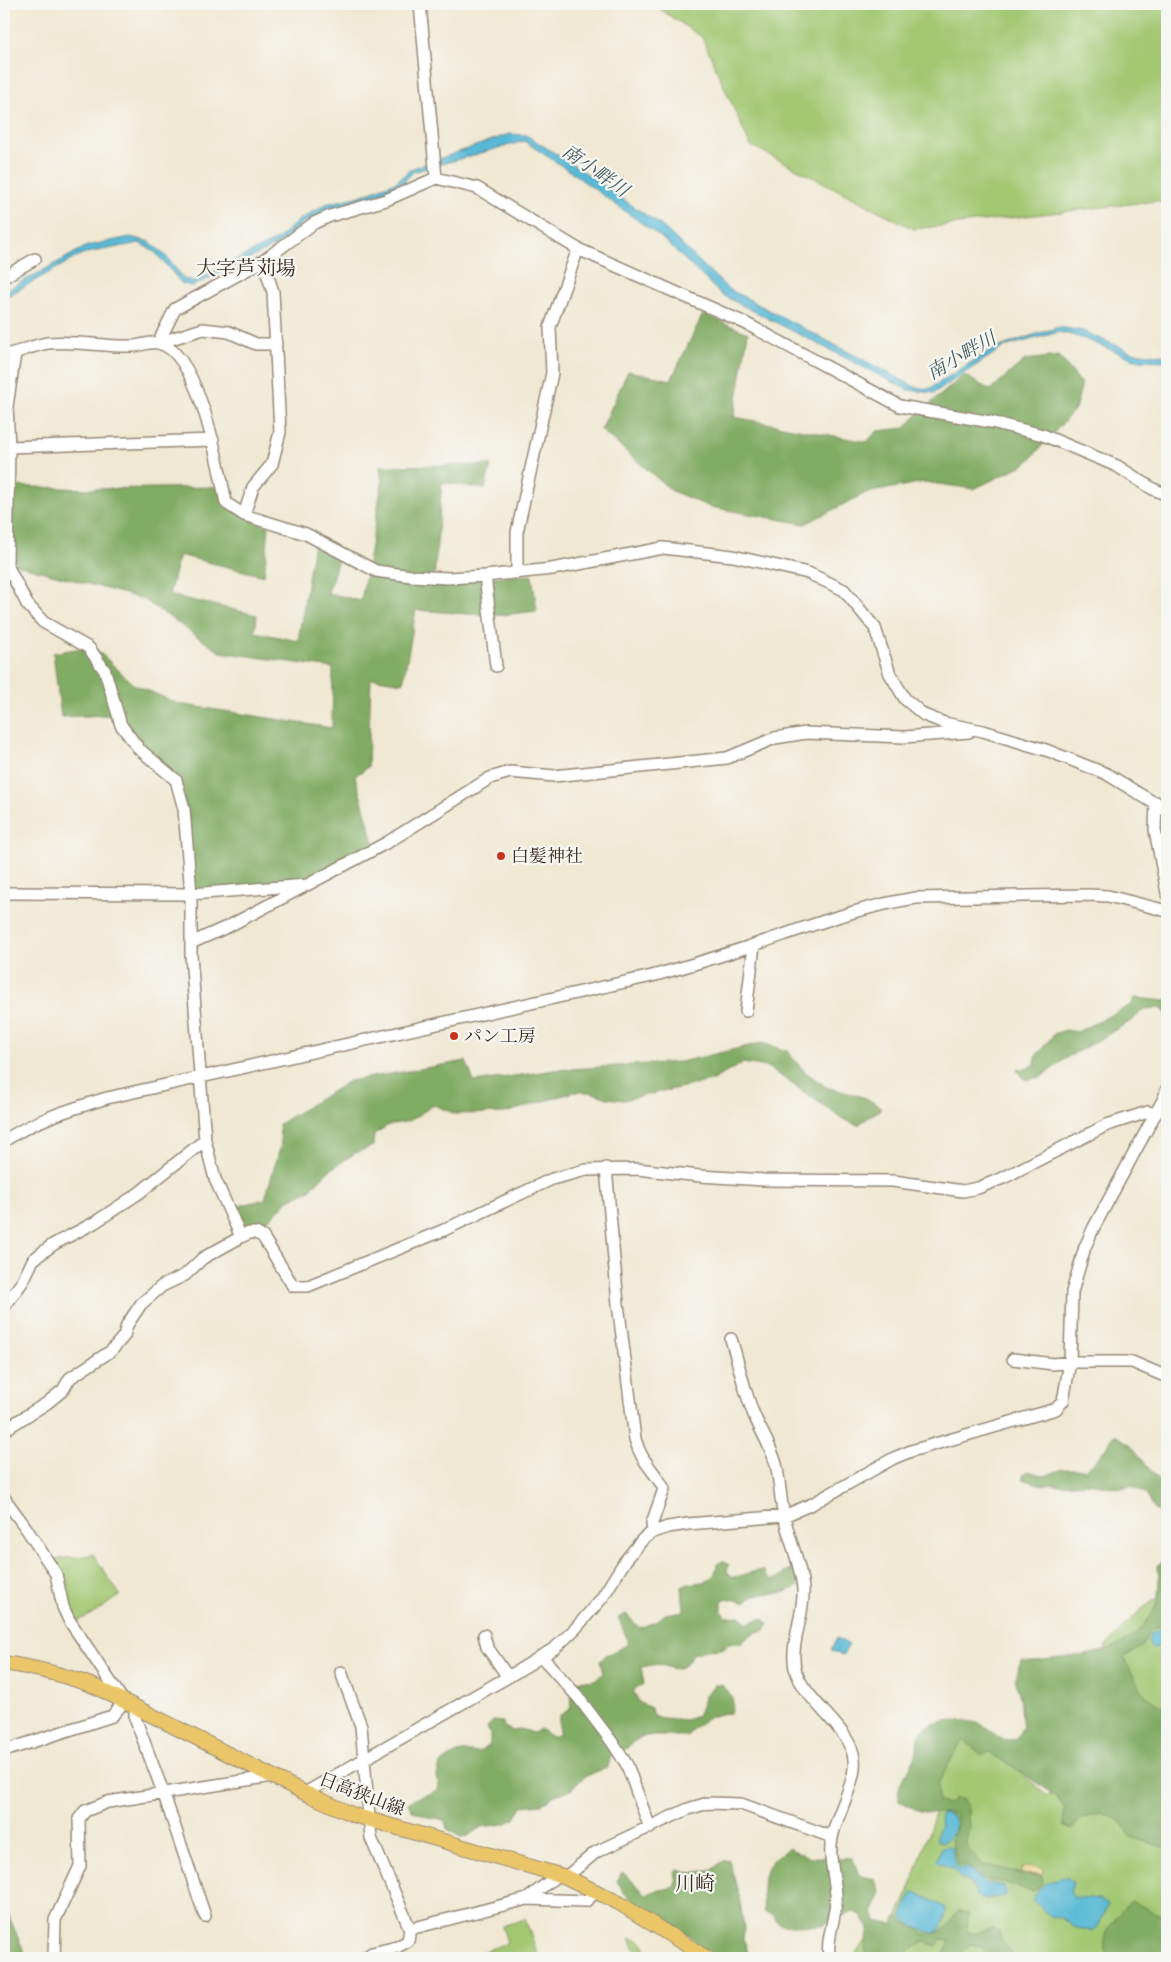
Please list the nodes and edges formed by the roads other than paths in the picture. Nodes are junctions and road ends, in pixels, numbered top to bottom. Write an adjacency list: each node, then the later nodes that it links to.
1 (420, 4): 2 (street)
2 (436, 174): 3 (street); 5 (street)
3 (578, 249): 12 (street); 15 (street)
4 (35, 259): 6 (street)
5 (263, 261): 7 (street); 8 (street)
6 (4, 276)
7 (158, 343): 8 (street); 9 (street); 10 (street)
8 (276, 344): 13 (street)
9 (10, 354): 11 (street)
10 (213, 440): 11 (street); 13 (street)
11 (8, 447): 14 (street)
12 (1167, 495)
13 (244, 515): 16 (street)
14 (5, 568): 24 (street)
15 (517, 572): 16 (street); 18 (street)
16 (485, 576): 17 (street)
17 (496, 666)
18 (983, 731): 19 (street); 21 (street)
19 (1156, 802): 20 (street); 23 (street)
20 (1167, 811)
21 (307, 885): 24 (street); 26 (street)
22 (4, 893): 24 (street)
23 (1167, 893)
24 (191, 894): 26 (street)
25 (1167, 912): 27 (street)
26 (190, 944): 29 (street)
27 (754, 945): 28 (street); 29 (street)
28 (746, 1011)
29 (199, 1078): 32 (street); 33 (street)
30 (1167, 1089): 31 (street)
31 (1160, 1114): 34 (street); 39 (street)
32 (205, 1140): 35 (street); 36 (street)
33 (4, 1141)
34 (606, 1168): 35 (street); 44 (street)
35 (240, 1237): 41 (street)
36 (4, 1307)
37 (731, 1339): 43 (street)
38 (1013, 1360): 39 (street)
39 (1070, 1362): 40 (street); 43 (street)
40 (1167, 1377)
41 (4, 1430)
42 (4, 1498): 50 (street)
43 (784, 1516): 44 (street); 58 (street)
44 (653, 1532): 46 (street)
45 (484, 1635): 49 (street)
46 (541, 1656): 49 (street); 57 (street)
47 (4, 1663): 50 (main road, 日高狭山線)
48 (340, 1672): 52 (street)
49 (508, 1677): 52 (street)
50 (129, 1704): 51 (street); 53 (main road, 日高狭山線); 54 (street)
51 (4, 1751)
52 (363, 1761): 55 (street); 56 (street)
53 (273, 1776): 54 (street); 55 (main road, 日高狭山線)
54 (163, 1792): 62 (street); 64 (street)
55 (305, 1793): 56 (main road, 日高狭山線)
56 (369, 1821): 59 (main road, 日高狭山線); 63 (street)
57 (650, 1828): 58 (street); 59 (street)
58 (832, 1837): 67 (street)
59 (563, 1875): 60 (main road, 日高狭山線); 61 (street)
60 (597, 1891): 61 (street); 66 (main road, 日高狭山線)
61 (527, 1899): 63 (street)
62 (205, 1916)
63 (410, 1929): 65 (street)
64 (54, 1958)
65 (364, 1958)
66 (707, 1958)
67 (829, 1958)

